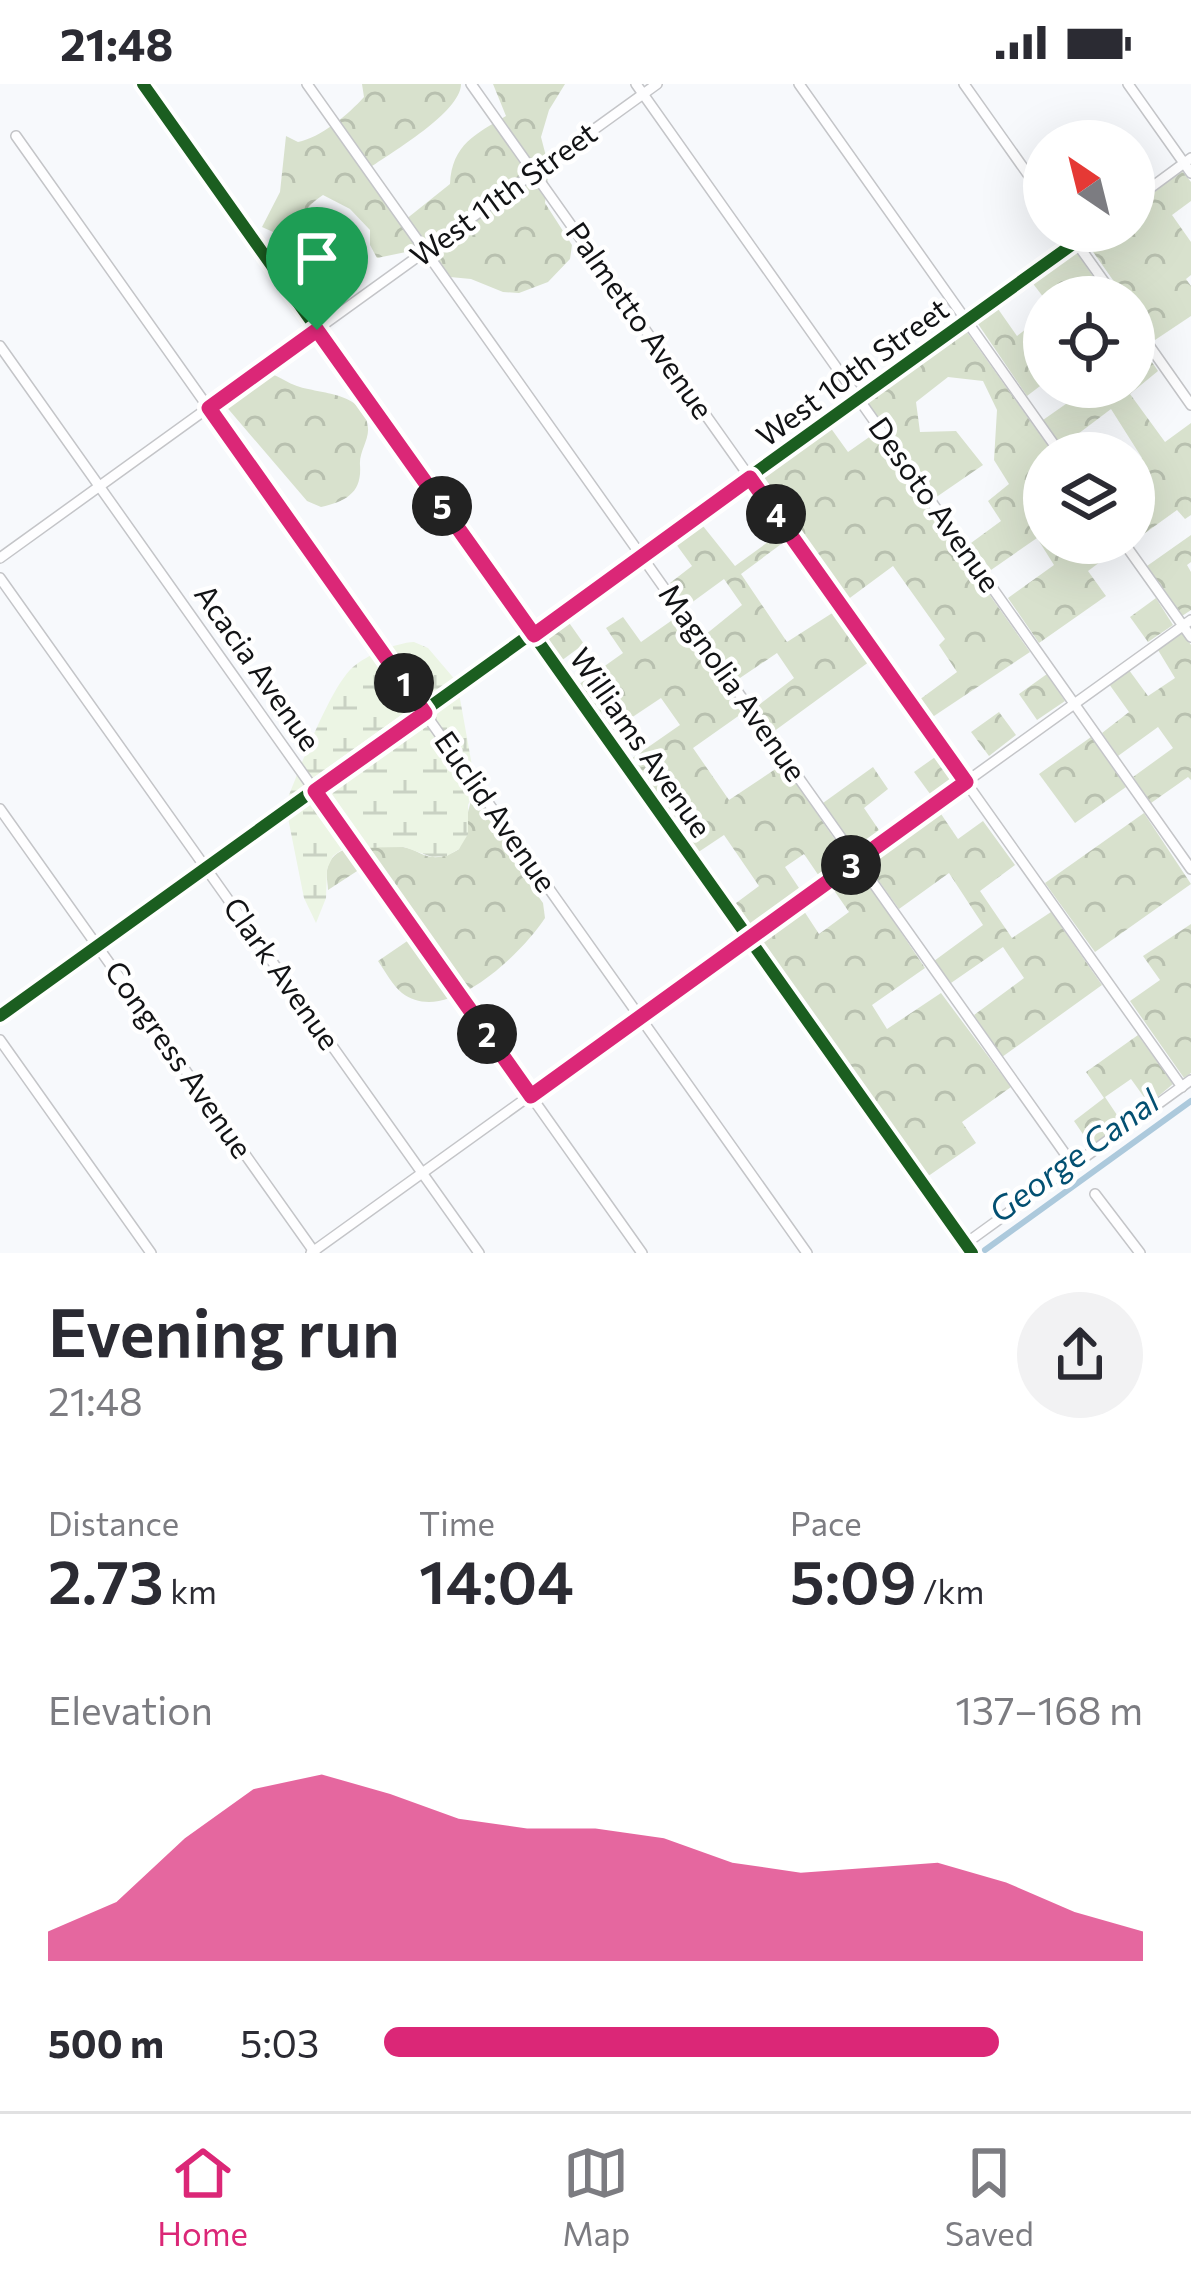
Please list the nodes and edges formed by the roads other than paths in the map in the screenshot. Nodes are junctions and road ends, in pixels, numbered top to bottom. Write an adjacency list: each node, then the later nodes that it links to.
1 (143, 84): 17 (street, Williams Avenue)
2 (307, 84): 14 (street, Magnolia Avenue)
3 (471, 84): 12 (street, Palmetto Avenue)
4 (657, 84): 8 (street, West 11th Street)
5 (800, 84): 16 (street)
6 (964, 84): 11 (street)
7 (1128, 84): 10 (street)
8 (639, 89): 12 (street, West 11th Street); 20 (street, Desoto Avenue)
9 (16, 136): 22 (street, Euclid Avenue)
10 (1189, 165): 13 (street)
11 (1023, 167)
12 (534, 173): 14 (street, West 11th Street); 24 (street, Palmetto Avenue)
13 (1155, 187)
14 (426, 252): 17 (street, West 11th Street); 26 (street, Magnolia Avenue)
15 (1062, 252): 16 (street, West 10th Street)
16 (967, 320): 20 (street, West 10th Street); 23 (street)
17 (317, 330): 22 (street, West 11th Street); 31 (street, Williams Avenue)
18 (0, 346): 25 (street, Acacia Avenue)
19 (1155, 354): 21 (street)
20 (859, 399): 24 (street, West 10th Street); 33 (street, Desoto Avenue)
21 (1191, 405)
22 (209, 408): 25 (street, West 11th Street); 34 (street, Euclid Avenue)
23 (1045, 432)
24 (750, 478): 26 (street, West 10th Street); 35 (street, Palmetto Avenue)
25 (99, 487): 27 (street, West 11th Street); 36 (street, Acacia Avenue)
26 (642, 556): 31 (street, West 10th Street); 38 (street, Magnolia Avenue)
27 (0, 558)
28 (1141, 564): 30 (street)
29 (0, 578): 40 (street, Clark Avenue)
30 (1187, 623): 32 (street); 33 (street)
31 (534, 635): 34 (street, West 10th Street); 41 (street, Williams Avenue)
32 (1191, 638)
33 (1075, 704): 35 (street); 39 (street, Desoto Avenue)
34 (425, 713): 36 (street, West 10th Street); 44 (street, Euclid Avenue)
35 (966, 782): 38 (street); 46 (street, Palmetto Avenue)
36 (315, 791): 40 (street, West 10th Street); 47 (street, Acacia Avenue)
37 (0, 809): 42 (street, Congress Avenue)
38 (857, 861): 41 (street); 48 (street, Magnolia Avenue)
39 (1191, 868)
40 (206, 869): 42 (street, West 10th Street); 49 (street, Clark Avenue)
41 (749, 939): 44 (street); 51 (street, Williams Avenue)
42 (98, 946): 43 (street, West 10th Street); 52 (street, Congress Avenue)
43 (0, 1016)
44 (640, 1018): 47 (street); 56 (street, Euclid Avenue)
45 (0, 1040): 53 (street)
46 (1186, 1083): 48 (street)
47 (531, 1096): 49 (street); 55 (street, Acacia Avenue)
48 (1073, 1166): 51 (street)
49 (422, 1173): 52 (street); 54 (street, Clark Avenue)
50 (1095, 1194): 57 (street)
51 (968, 1249)
52 (313, 1252)
53 (151, 1253)
54 (478, 1253)
55 (642, 1253)
56 (807, 1253)
57 (1140, 1253)

